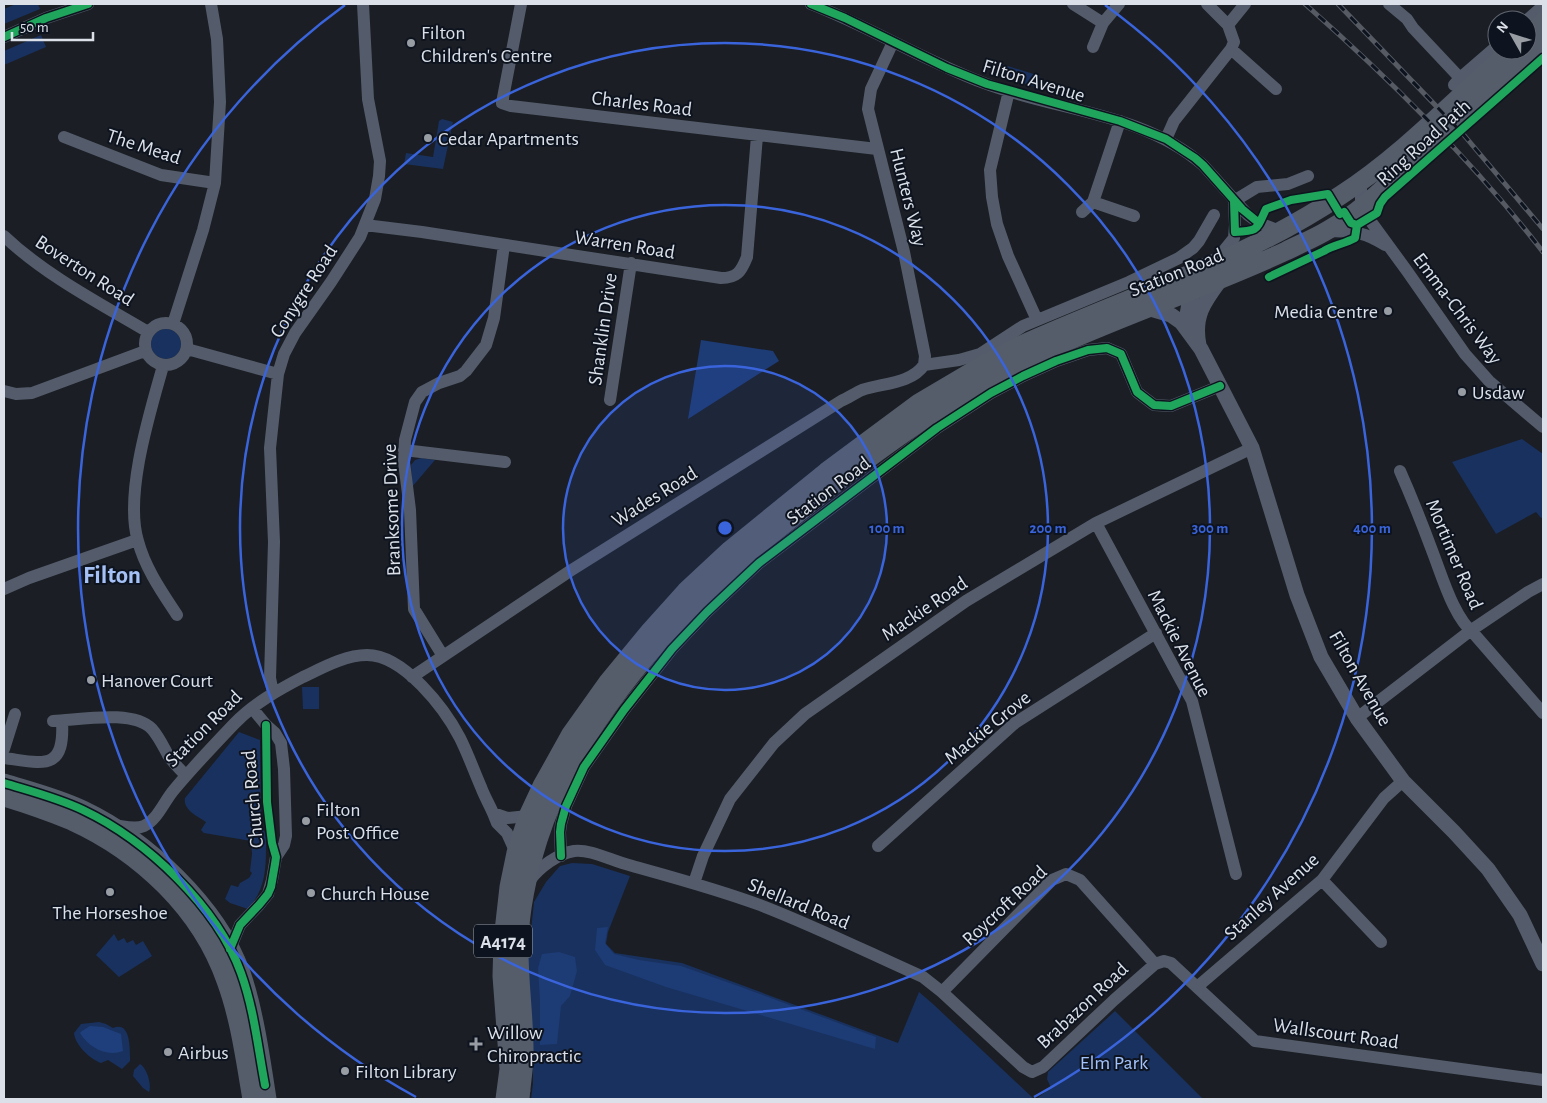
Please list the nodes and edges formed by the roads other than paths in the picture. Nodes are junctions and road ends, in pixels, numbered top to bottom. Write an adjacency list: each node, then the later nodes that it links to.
1 (88, 4): 13 (street)
2 (211, 4): 29 (street)
3 (363, 4): 36 (street, Conygre Road)
4 (521, 4): 23 (street, Charles Road)
5 (811, 4): 14 (street, Filton Avenue)
6 (1073, 4): 11 (street)
7 (1120, 4): 11 (street)
8 (1245, 4): 12 (street)
9 (1389, 4): 18 (street)
10 (1212, 5): 12 (street)
11 (1103, 23): 16 (street)
12 (1228, 25): 17 (street)
13 (4, 37)
14 (893, 42): 21 (street, Filton Avenue); 26 (street, Hunters Way)
15 (1543, 44): 32 (main road, Station Road / A4174)
16 (1093, 47)
17 (1231, 49): 20 (street); 25 (street)
18 (1487, 55)
19 (1500, 60): 28 (main road, Station Road / A4174)
20 (1268, 87)
21 (1008, 91): 22 (street, Filton Avenue); 46 (street)
22 (1120, 121): 25 (street, Filton Avenue); 31 (street)
23 (757, 136): 26 (street, Charles Road); 42 (street, Warren Road)
24 (64, 137): 29 (street, The Mead)
25 (1166, 139): 30 (street, Filton Avenue)
26 (877, 149): 53 (street, Hunters Way)
27 (1308, 176): 30 (street)
28 (1361, 182): 32 (street); 37 (main road, Station Road / A4174)
29 (215, 183): 47 (street)
30 (1234, 201): 37 (street, Filton Avenue); 43 (street, Filton Avenue)
31 (1093, 202): 33 (street); 35 (street)
32 (1361, 208): 38 (main road, Station Road / A4174); 41 (street, Emma-Chris Way)
33 (1082, 212)
34 (1214, 215): 46 (street, Station Road)
35 (1134, 216)
36 (365, 225): 40 (street, Warren Road); 55 (street, Conygre Road)
37 (1280, 231): 43 (main road, Station Road / A4174)
38 (1327, 231): 41 (street, Emma-Chris Way); 43 (main road, Station Road / A4174)
39 (4, 236): 49 (street, Boverton Road)
40 (504, 244): 42 (street, Warren Road); 61 (street, Branksome Drive)
41 (1390, 248): 59 (street, Emma-Chris Way)
42 (631, 264): 58 (street, Shanklin Drive)
43 (1218, 271): 44 (main road, Station Road / A4174); 50 (street, Filton Avenue); 85 (main road, Station Road / A4174)
44 (1195, 289): 45 (main road, Station Road / A4174); 48 (street)
45 (1147, 308): 48 (street, Filton Avenue); 93 (main road, Station Road / A4174)
46 (1037, 320): 53 (street, Station Road)
47 (173, 324): 49 (street); 51 (street)
48 (1187, 330): 50 (street, Filton Avenue)
49 (148, 332): 52 (street)
50 (1200, 347): 56 (street, Filton Avenue)
51 (187, 350): 54 (street); 55 (street)
52 (145, 351): 54 (street); 57 (street)
53 (924, 365): 71 (street, Wades Road)
54 (163, 366): 65 (street)
55 (278, 374): 73 (street, Conygre Road)
56 (1220, 386): 60 (street, Filton Avenue); 89 (street, Station Road)
57 (4, 391)
58 (610, 400)
59 (1543, 427)
60 (1252, 448): 64 (street, Mackie Road); 77 (street, Filton Avenue)
61 (404, 450): 62 (street); 71 (street, Branksome Drive)
62 (505, 462)
63 (1400, 471): 69 (street, Mortimer Road)
64 (1096, 523): 70 (street, Mackie Avenue); 92 (street, Mackie Road)
65 (137, 540): 67 (street); 68 (street)
66 (1543, 584): 69 (street)
67 (4, 590)
68 (165, 623)
69 (1470, 631): 75 (street, Mortimer Road); 77 (street)
70 (1156, 632): 87 (street, Mackie Grove); 90 (street, Mackie Avenue)
71 (444, 656): 72 (street, Wades Road)
72 (412, 677): 73 (street, Station Road); 84 (street, Station Road)
73 (273, 693): 74 (street, Station Road)
74 (252, 708): 80 (street, Station Road); 95 (street, Church Road)
75 (1543, 713)
76 (15, 714): 78 (street)
77 (1357, 718): 81 (street, Filton Avenue)
78 (4, 749)
79 (4, 758): 80 (street)
80 (186, 776): 86 (street, Station Road)
81 (1403, 781): 91 (street, Stanley Avenue); 97 (street, Filton Avenue)
82 (4, 783): 86 (main road)
83 (4, 797): 103 (main road)
84 (493, 812): 85 (street); 88 (street, Station Road)
85 (528, 816): 88 (main road, A4174)
86 (109, 825): 95 (main road)
87 (878, 846)
88 (516, 853): 102 (main road, A4174)
89 (561, 856): 92 (street, Shellard Road); 93 (street, Shellard Road)
90 (1236, 874)
91 (1322, 880): 94 (street); 98 (street, Stanley Avenue)
92 (694, 883): 99 (street, Shellard Road)
93 (526, 885): 102 (main road, A4174)
94 (1381, 942)
95 (230, 949): 104 (main road)
96 (1155, 964): 98 (street, Wallscourt Road); 99 (street, Roycroft Road); 100 (street, Brabazon Road)
97 (1543, 964)
98 (1197, 986): 101 (street, Wallscourt Road)
99 (942, 992): 100 (street, Shellard Road)
100 (1032, 1072)
101 (1543, 1080)
102 (515, 1096)
103 (252, 1099)
104 (267, 1099)

